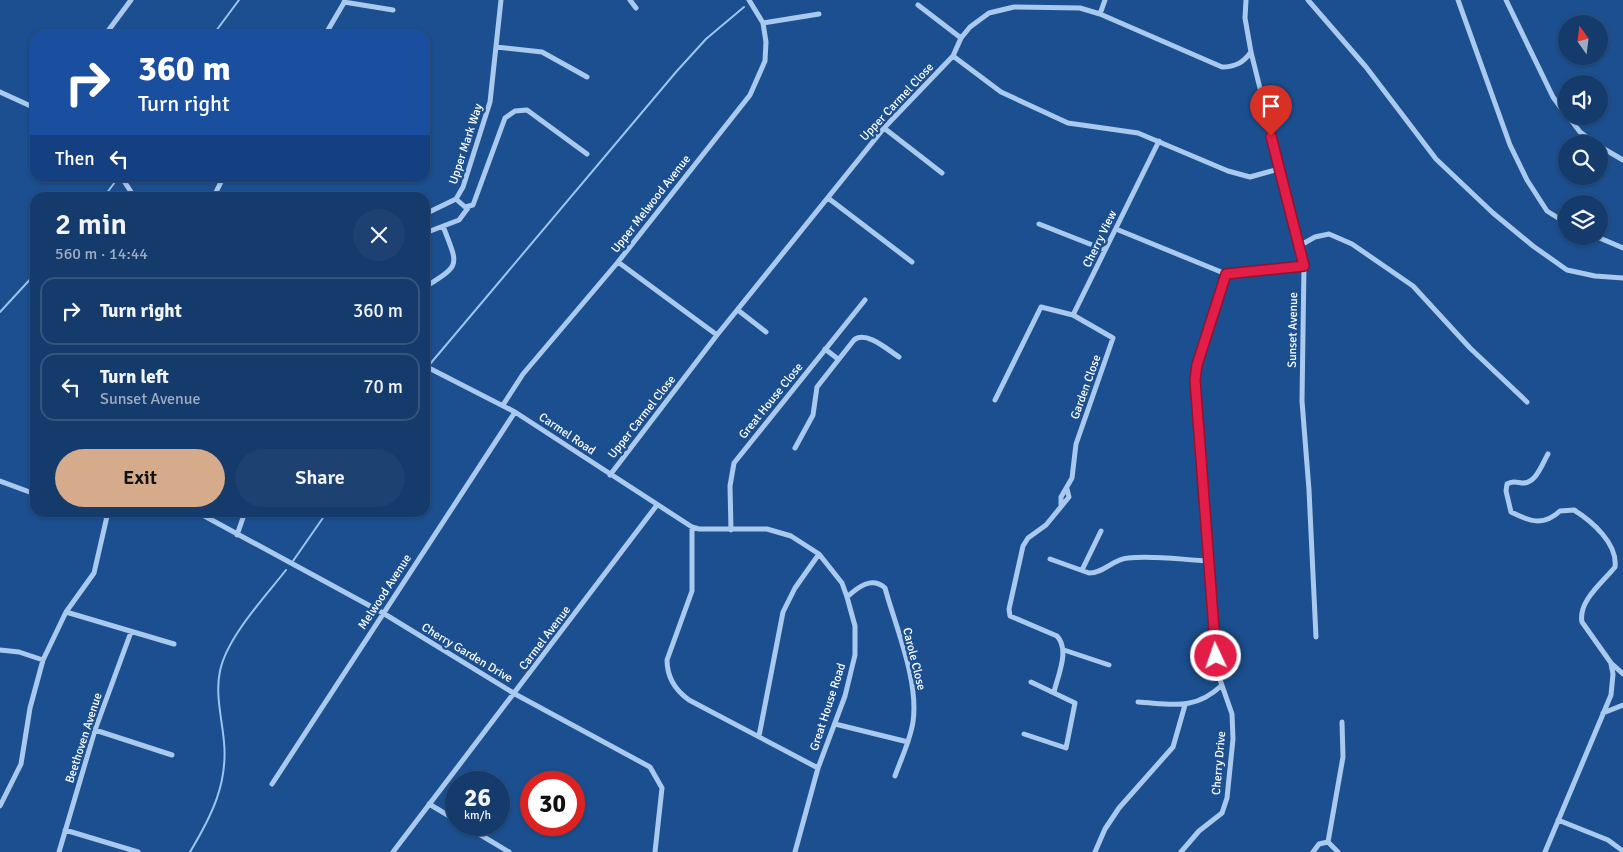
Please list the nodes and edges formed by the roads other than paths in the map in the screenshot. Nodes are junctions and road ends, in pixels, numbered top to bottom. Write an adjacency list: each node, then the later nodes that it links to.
1 (131, 0): 17 (street)
2 (501, 0): 20 (street, Upper Mark Way)
3 (630, 0): 12 (street)
4 (749, 0): 16 (street, Upper Melwood Avenue)
5 (1105, 0): 15 (street)
6 (1246, 0): 21 (street, Sunset Avenue)
7 (1308, 0): 53 (street)
8 (1458, 0): 40 (street)
9 (1506, 0): 25 (street)
10 (344, 1): 13 (street); 18 (street)
11 (918, 4): 19 (street)
12 (636, 8)
13 (393, 10)
14 (819, 14): 16 (street)
15 (1100, 14): 19 (street, Upper Carmel Close); 21 (street, Upper Carmel Close)
16 (763, 23): 49 (street, Upper Melwood Avenue)
17 (109, 30)
18 (328, 30)
19 (960, 38): 22 (street, Upper Carmel Close)
20 (496, 46): 23 (street); 37 (street, Upper Mark Way)
21 (1251, 52): 34 (street, Sunset Avenue)
22 (953, 56): 28 (street, Upper Carmel Close); 30 (street)
23 (587, 77)
24 (0, 92): 26 (street)
25 (1558, 103)
26 (30, 106)
27 (1575, 125): 29 (street)
28 (884, 128): 35 (street); 36 (street, Upper Carmel Close)
29 (1584, 135)
30 (1159, 141): 34 (street); 43 (street, Cherry View)
31 (1608, 151): 33 (street)
32 (587, 154): 38 (street)
33 (1623, 160)
34 (1279, 169): 46 (street, Sunset Avenue)
35 (942, 173)
36 (828, 198): 50 (street); 56 (street, Upper Carmel Close)
37 (456, 199): 38 (street); 39 (street, Upper Mark Way)
38 (468, 208): 42 (street)
39 (430, 212)
40 (1558, 218)
41 (1038, 224): 48 (street)
42 (442, 226): 44 (street); 54 (street)
43 (1116, 229): 48 (street, Cherry View); 52 (street)
44 (430, 231)
45 (1608, 242): 47 (street)
46 (1299, 246): 51 (street, Sunset Avenue); 65 (street)
47 (1623, 248)
48 (1106, 250): 57 (street, Cherry View)
49 (618, 262): 59 (street); 66 (street, Upper Melwood Avenue)
50 (912, 262)
51 (1304, 266): 52 (street); 89 (street, Sunset Avenue)
52 (1226, 274): 83 (street, Cherry Drive)
53 (1623, 278)
54 (430, 285)
55 (865, 300): 60 (street, Great House Close)
56 (739, 311): 58 (street); 59 (street, Upper Carmel Close)
57 (1073, 316): 64 (street); 92 (street, Garden Close)
58 (766, 332)
59 (717, 335): 70 (street, Upper Carmel Close)
60 (826, 349): 62 (street); 78 (street, Great House Close)
61 (899, 357): 62 (street)
62 (838, 359): 68 (street)
63 (430, 369): 66 (street, Carmel Road)
64 (995, 400)
65 (1527, 402)
66 (503, 405): 67 (street, Carmel Road)
67 (515, 412): 70 (street, Carmel Road); 87 (street, Melwood Avenue)
68 (795, 448)
69 (1548, 454): 94 (street)
70 (610, 475): 73 (street, Carmel Road)
71 (0, 481): 72 (street)
72 (30, 492)
73 (657, 506): 77 (street, Carmel Road); 100 (street, Carmel Avenue)
74 (108, 517): 86 (street)
75 (206, 517): 80 (street, Cherry Garden Drive)
76 (243, 517): 80 (street)
77 (692, 527): 78 (street, Great House Road); 109 (street)
78 (731, 530): 81 (street, Great House Road)
79 (1102, 531): 84 (street)
80 (237, 535): 87 (street, Cherry Garden Drive)
81 (818, 554): 85 (street, Great House Road); 109 (street)
82 (1050, 559): 84 (street)
83 (1210, 561): 84 (street); 98 (street, Cherry Drive)
84 (1082, 570)
85 (847, 597): 106 (street, Great House Road); 110 (street, Carole Close)
86 (66, 612): 88 (street); 93 (street)
87 (382, 613): 100 (street, Cherry Garden Drive); 114 (street, Melwood Avenue)
88 (131, 632): 90 (street); 107 (street, Beethoven Avenue)
89 (1316, 637)
90 (174, 644)
91 (0, 650): 93 (street)
92 (1064, 650): 95 (street); 99 (street)
93 (43, 660): 116 (street)
94 (1610, 662): 96 (street); 104 (street)
95 (1109, 665)
96 (1623, 674)
97 (1031, 682): 99 (street)
98 (1222, 686): 102 (street); 130 (street, Cherry Drive)
99 (1054, 692): 108 (street)
100 (516, 694): 115 (street, Carmel Avenue); 127 (street, Cherry Garden Drive)
101 (1138, 702): 102 (street)
102 (1184, 705): 129 (street)
103 (1623, 705): 104 (street)
104 (1603, 713): 118 (street)
105 (1342, 722): 121 (street)
106 (835, 724): 110 (street); 112 (street, Great House Road)
107 (95, 730): 111 (street); 119 (street, Beethoven Avenue)
108 (1024, 734)
109 (759, 736): 112 (street)
110 (908, 742): 113 (street, Carole Close)
111 (172, 754)
112 (818, 768): 128 (street, Great House Road)
113 (894, 776)
114 (272, 784)
115 (429, 804): 117 (street); 125 (street, Carmel Avenue)
116 (0, 806)
117 (445, 813)
118 (1558, 820): 122 (street); 133 (street)
119 (65, 830): 123 (street, Beethoven Avenue); 124 (street)
120 (482, 836): 126 (street)
121 (1328, 842): 131 (street); 132 (street)
122 (1623, 850)
123 (59, 852)
124 (138, 852)
125 (393, 852)
126 (509, 852)
127 (655, 852)
128 (795, 852)
129 (1095, 852)
130 (1181, 852)
131 (1312, 852)
132 (1338, 852)
133 (1544, 852)

